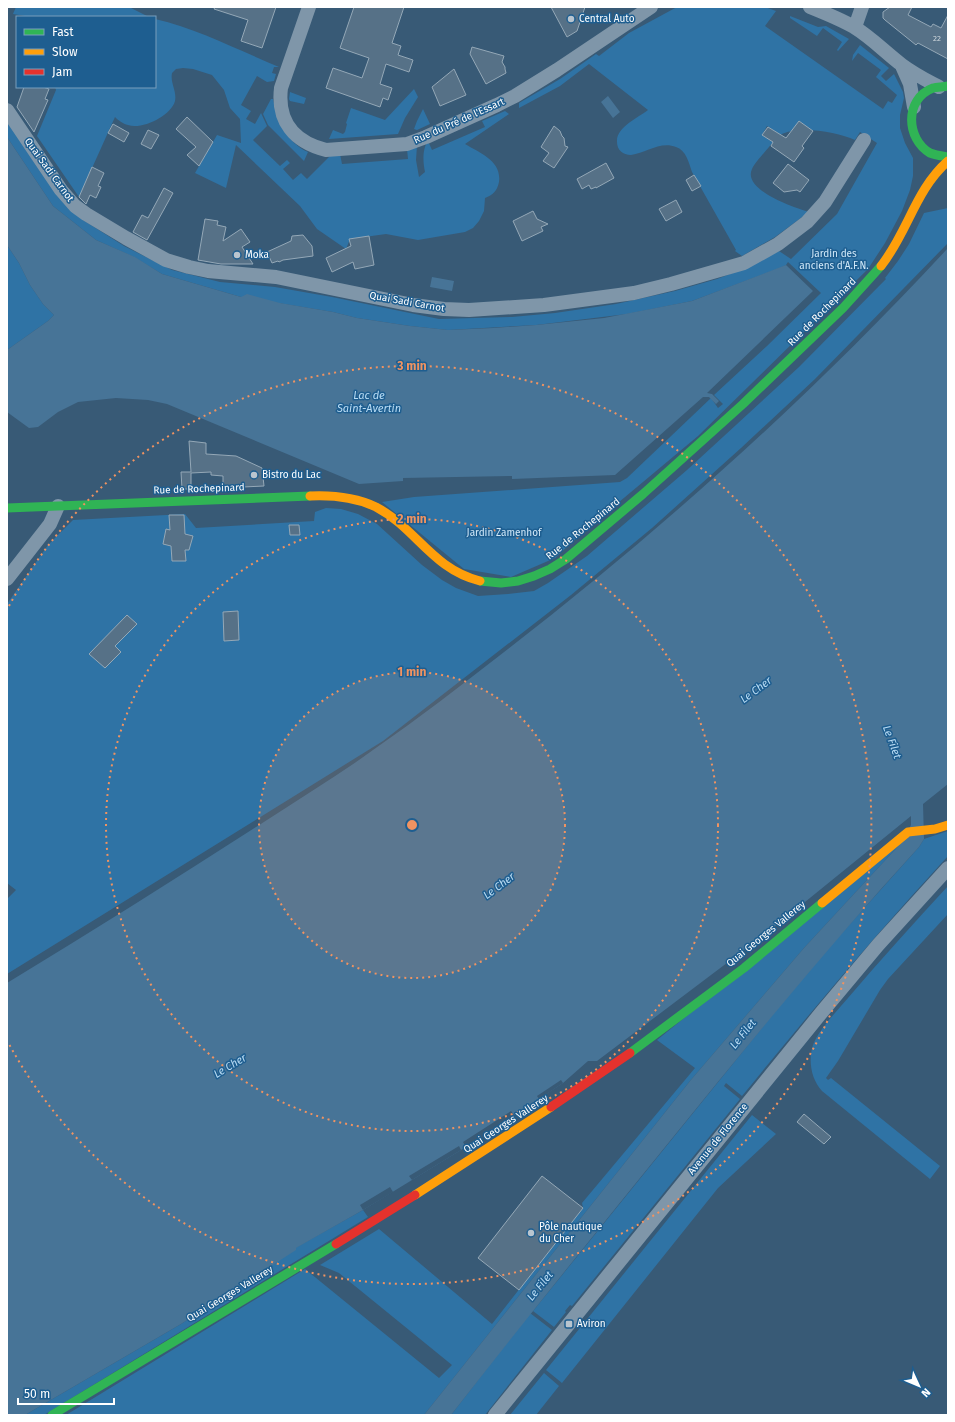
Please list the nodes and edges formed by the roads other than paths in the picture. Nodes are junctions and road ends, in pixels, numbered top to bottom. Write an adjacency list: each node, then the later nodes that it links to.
1 (309, 7): 2 (street, Rue du Pré de l'Essart)
2 (651, 7)
3 (810, 7): 5 (street)
4 (862, 7): 5 (street)
5 (855, 28): 6 (street)
6 (902, 65): 7 (street); 8 (street)
7 (944, 86): 8 (street)
8 (914, 107): 11 (street)
9 (7, 110): 10 (street, Quai Sadi Carnot)
10 (864, 140)
11 (919, 144): 12 (street); 13 (street)
12 (948, 157)
13 (923, 159)
14 (948, 161): 16 (street, Rue de Rochepinard)
15 (923, 174): 16 (street, Rue de Rochepinard)
16 (920, 194): 17 (street, Rue de Rochepinard)
17 (58, 506): 18 (street, Rue de Rochepinard); 19 (street)
18 (7, 508)
19 (7, 579)
20 (948, 825): 22 (street, Quai Georges Vallerey)
21 (948, 868): 23 (street, Avenue de Florence)
22 (52, 1415)
23 (495, 1415)

